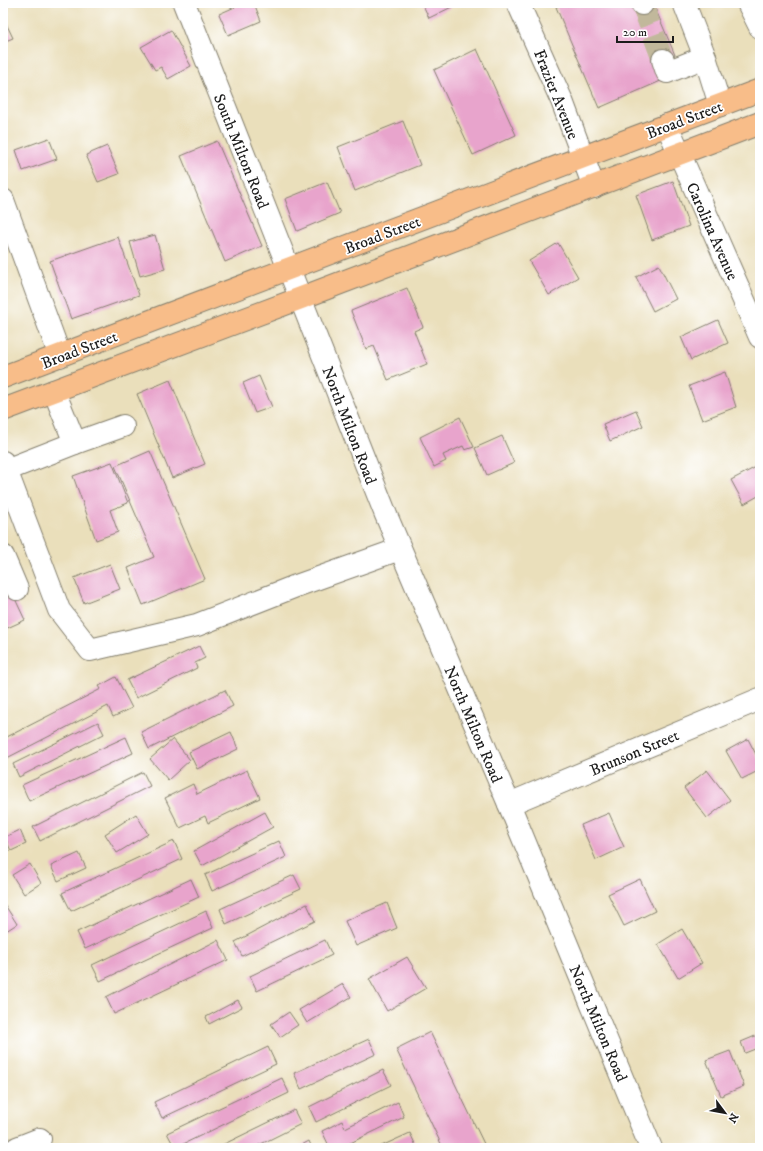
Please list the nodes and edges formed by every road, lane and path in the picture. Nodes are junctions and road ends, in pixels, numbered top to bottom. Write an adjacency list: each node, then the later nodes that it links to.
1 (184, 3): 16 (street, South Milton Road)
2 (684, 3): 6 (street)
3 (748, 3): 5 (street)
4 (522, 4): 13 (street, Frazier Avenue)
5 (760, 28)
6 (705, 57): 7 (street); 9 (street)
7 (663, 60)
8 (760, 90): 9 (main road, Broad Street)
9 (720, 105): 11 (main road, Broad Street)
10 (760, 123): 12 (main road, Broad Street)
11 (667, 125): 12 (street, Carolina Avenue); 13 (main road, Broad Street)
12 (679, 154): 14 (main road, Broad Street); 18 (street, Carolina Avenue)
13 (583, 158): 14 (street, Frazier Avenue); 16 (main road, Broad Street)
14 (594, 187): 17 (main road, Broad Street)
15 (3, 200): 19 (street)
16 (289, 269): 17 (street, South Milton Road); 19 (main road, Broad Street)
17 (301, 298): 21 (main road, Broad Street); 26 (street, North Milton Road)
18 (760, 337)
19 (60, 356): 20 (main road, Broad Street)
20 (3, 377)
21 (54, 391): 22 (main road, Broad Street); 24 (street)
22 (3, 410)
23 (123, 426): 24 (street)
24 (75, 443): 25 (street)
25 (4, 466): 26 (street)
26 (400, 549): 30 (street, North Milton Road)
27 (3, 556): 28 (street)
28 (17, 589)
29 (760, 699): 30 (street, Brunson Street)
30 (508, 804): 33 (street, North Milton Road)
31 (40, 1139): 32 (street)
32 (17, 1148)
33 (651, 1148)

